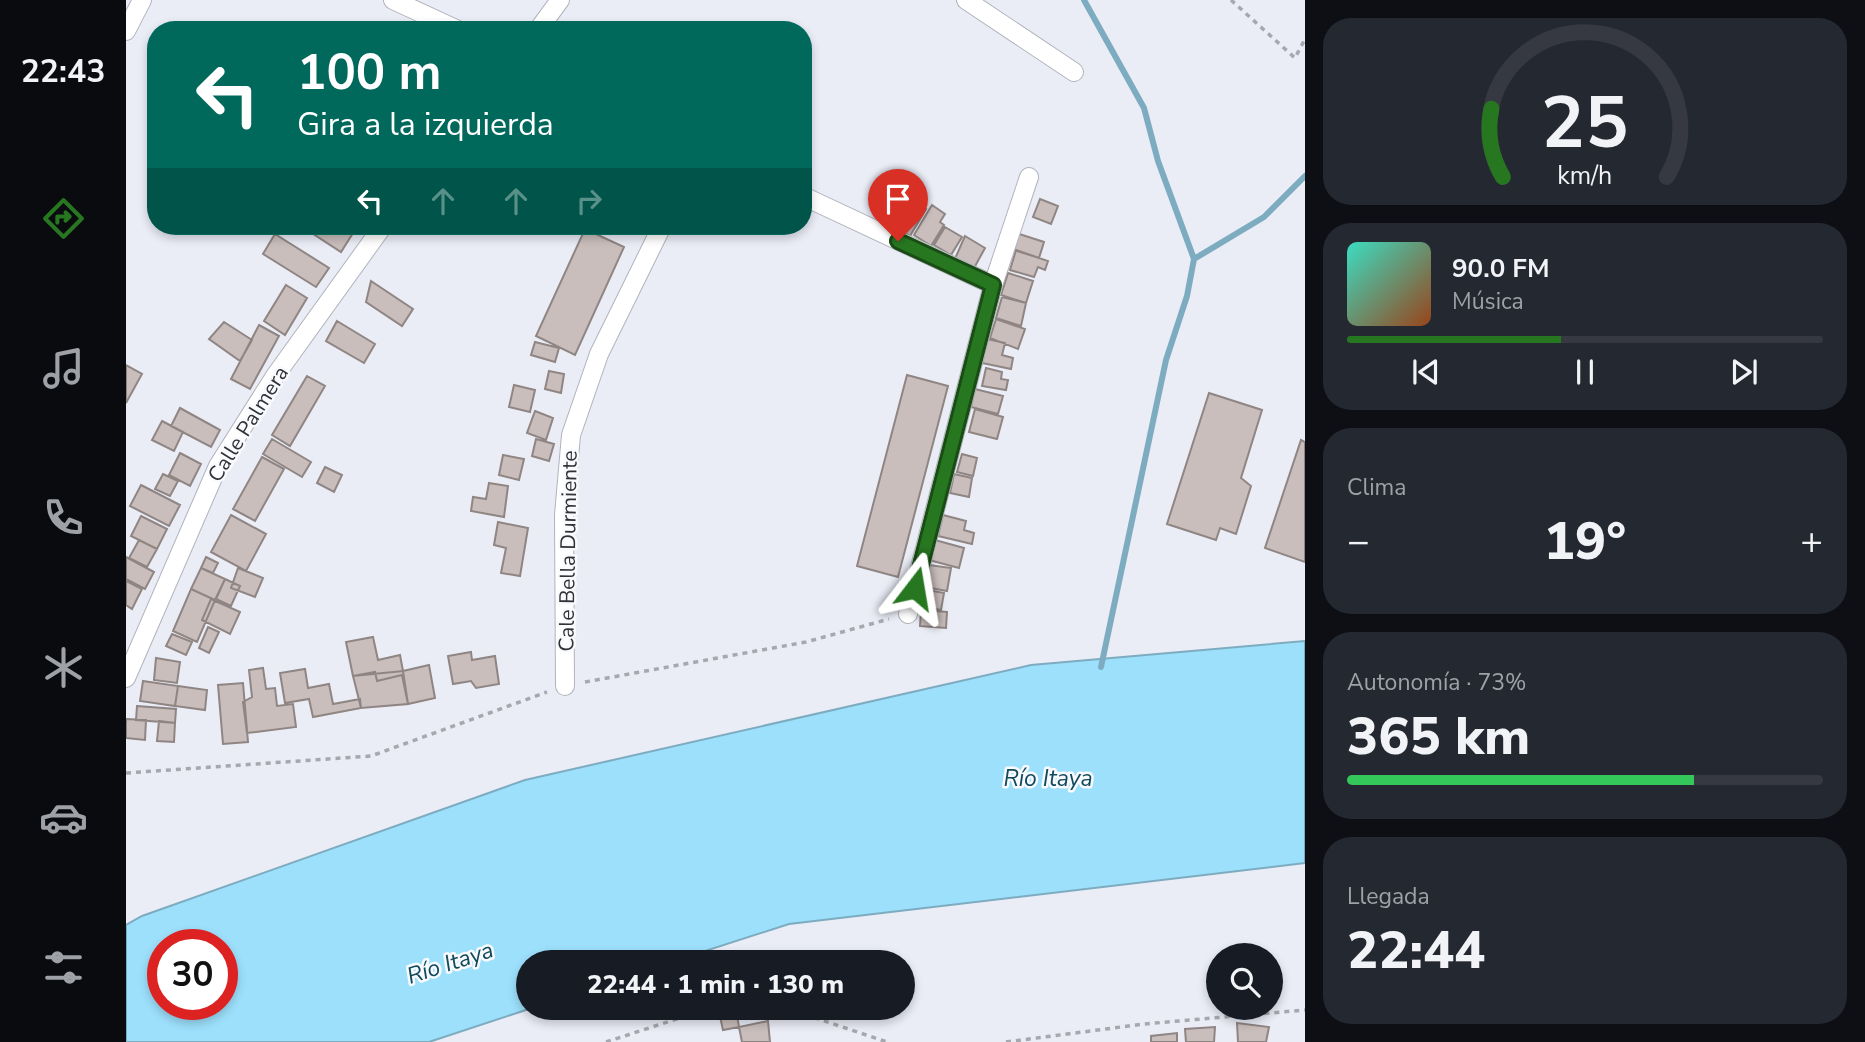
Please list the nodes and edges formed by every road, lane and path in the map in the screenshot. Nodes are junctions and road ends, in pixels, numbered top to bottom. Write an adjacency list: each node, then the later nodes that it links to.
1 (142, 0): 8 (street)
2 (393, 0): 6 (street)
3 (560, 0): 7 (street)
4 (966, 0): 10 (street)
5 (1231, 0): 9 (path)
6 (438, 21)
7 (545, 21)
8 (126, 31)
9 (1305, 39)
10 (1074, 72)
11 (1028, 177): 15 (street)
12 (812, 201): 15 (street)
13 (377, 235): 17 (street, Calle Palmera)
14 (658, 235): 18 (street, Cale Bella Durmiente)
15 (993, 285): 16 (street)
16 (908, 614): 18 (path)
17 (126, 678)
18 (565, 685): 19 (path)
19 (126, 773)
20 (1305, 1010): 25 (path)
21 (674, 1020): 23 (path)
22 (822, 1020): 24 (path)
23 (606, 1042)
24 (887, 1042)
25 (1006, 1042)

